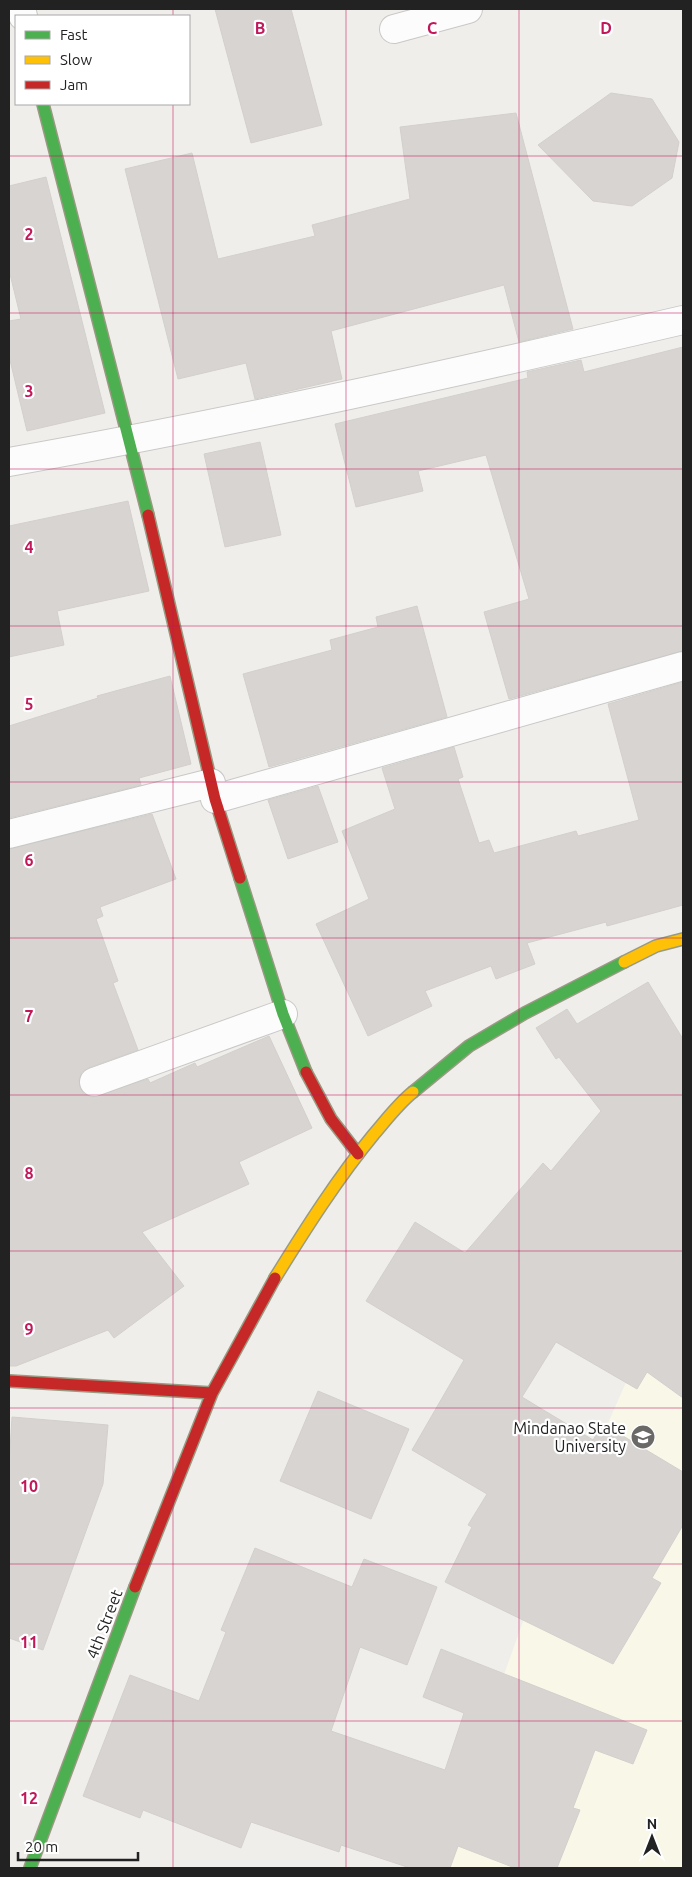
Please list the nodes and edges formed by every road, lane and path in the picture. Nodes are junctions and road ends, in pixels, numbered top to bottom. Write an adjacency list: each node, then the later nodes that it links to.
1 (468, 9): 2 (street)
2 (394, 29)
3 (43, 105): 5 (street)
4 (683, 320): 5 (street)
5 (130, 440): 6 (street); 8 (street)
6 (9, 462)
7 (683, 666): 8 (street)
8 (213, 791): 9 (street); 11 (street)
9 (9, 834)
10 (683, 939): 13 (street, 4th Street)
11 (283, 1014): 12 (street); 13 (street)
12 (94, 1082)
13 (358, 1154): 15 (street, 4th Street)
14 (9, 1381): 15 (street)
15 (212, 1393): 16 (street, 4th Street)
16 (30, 1868)

